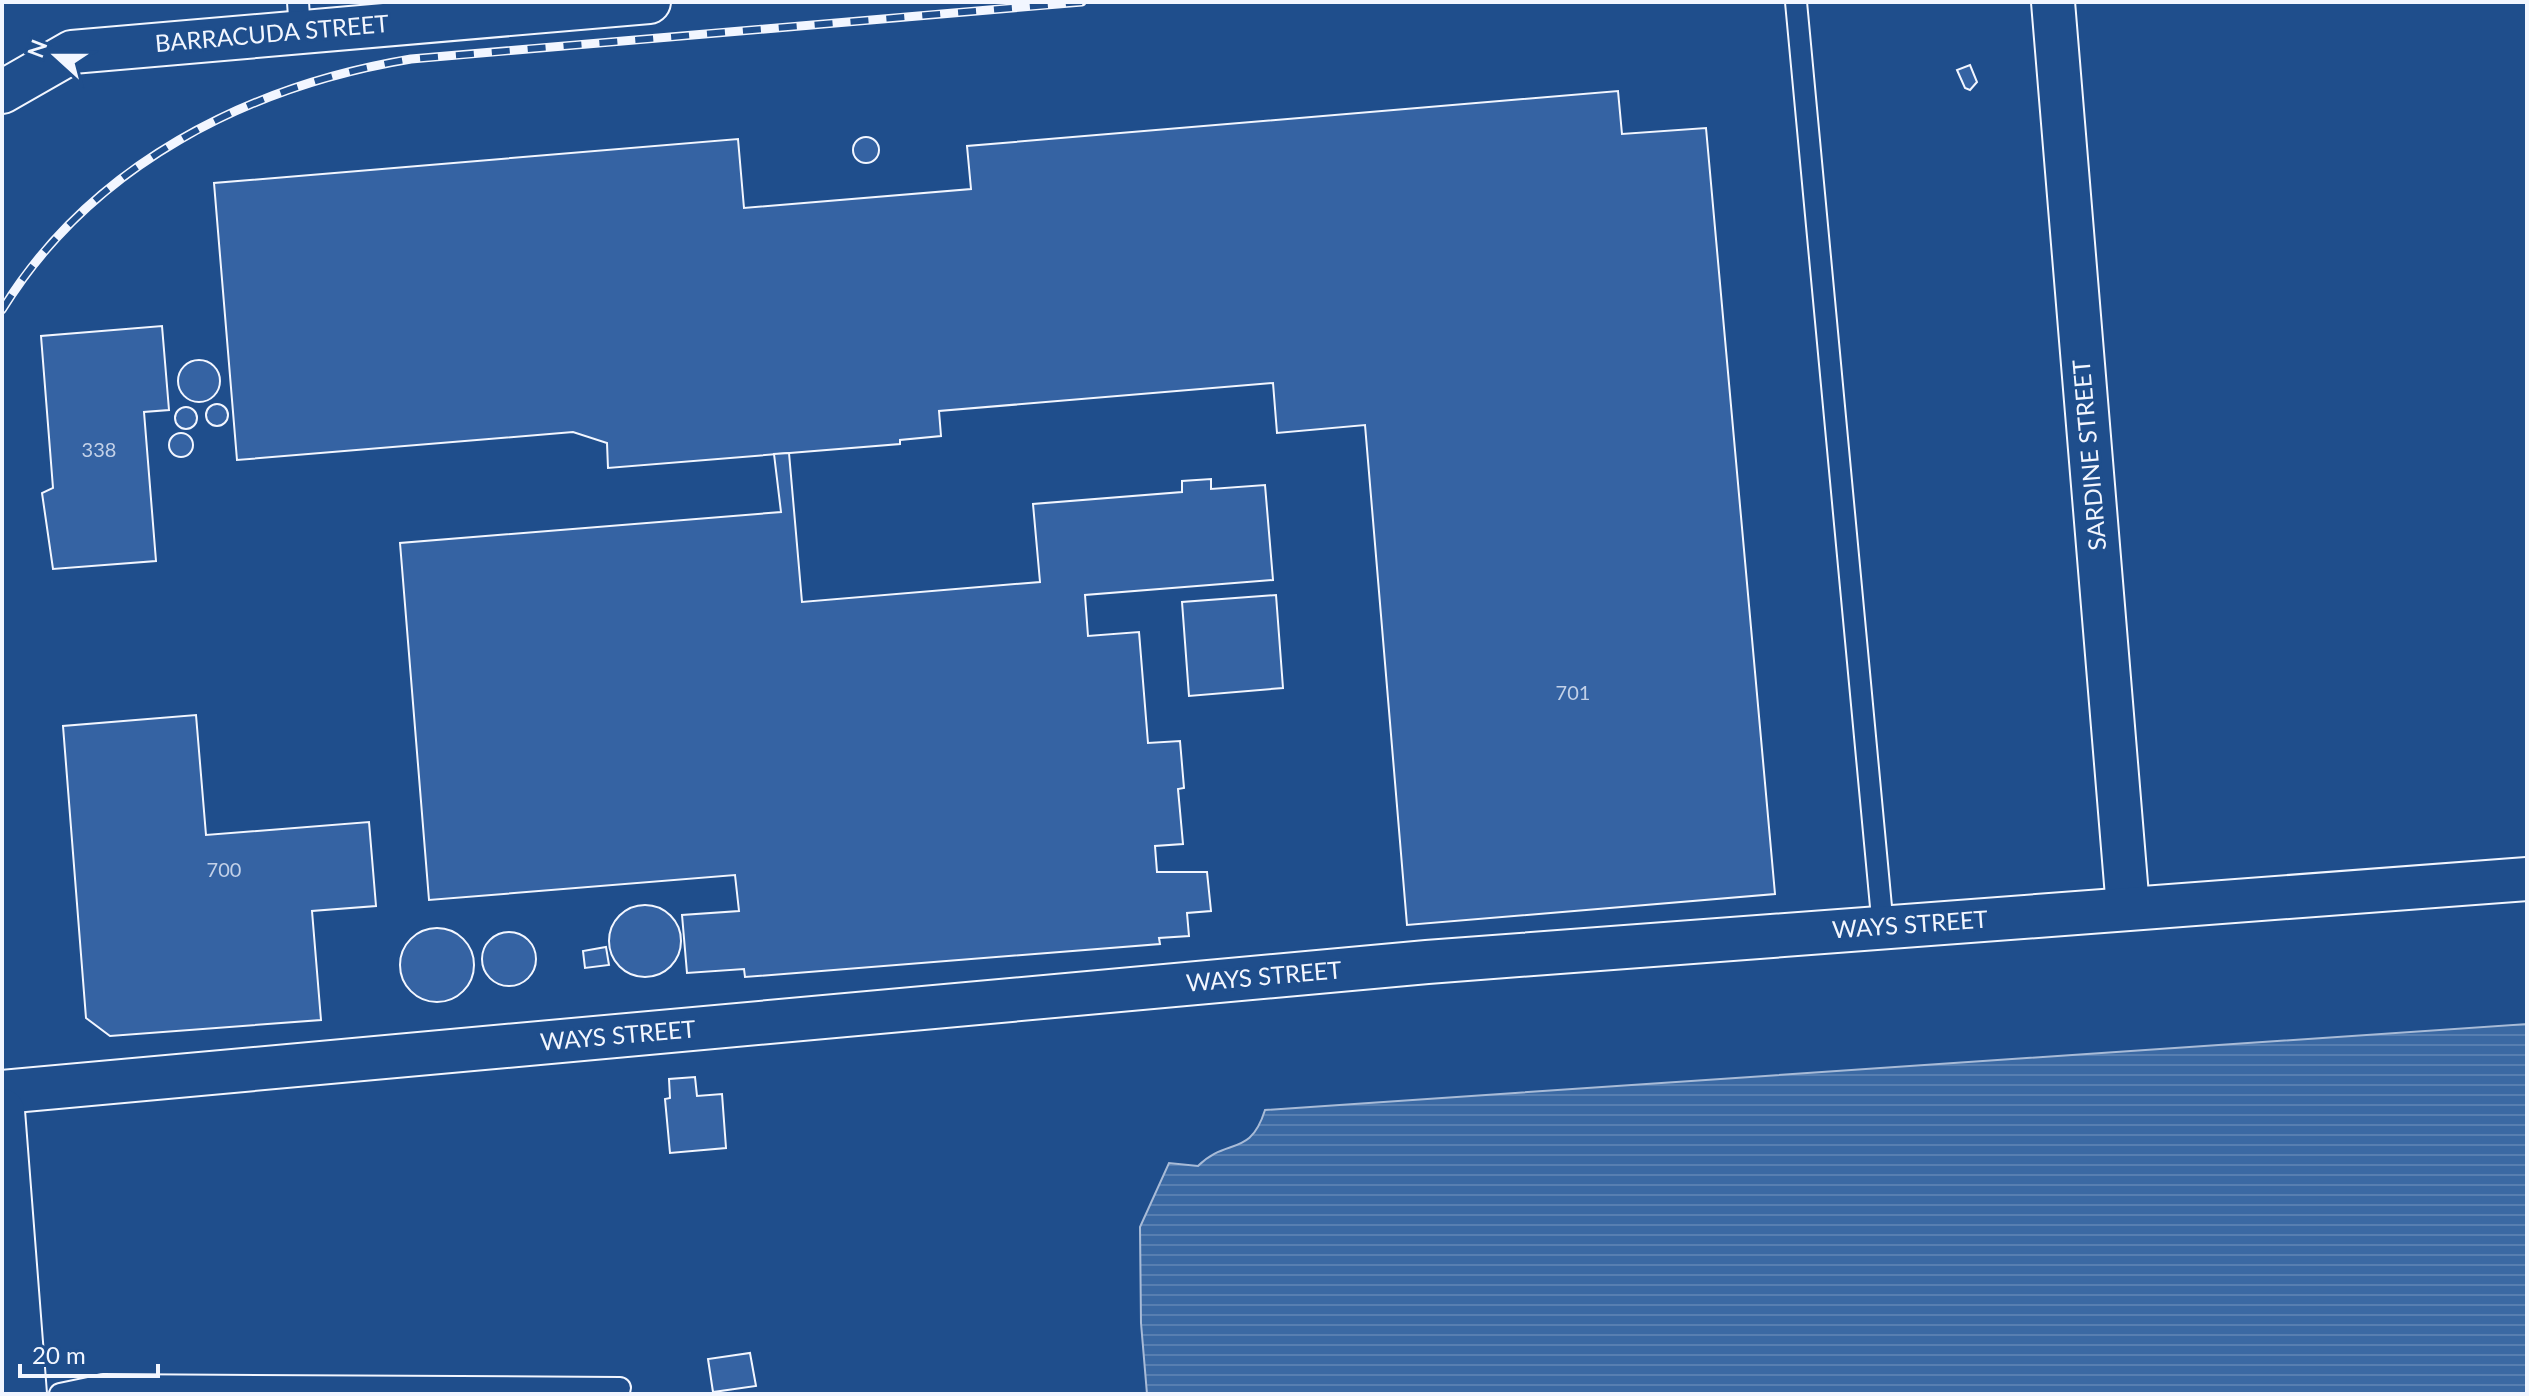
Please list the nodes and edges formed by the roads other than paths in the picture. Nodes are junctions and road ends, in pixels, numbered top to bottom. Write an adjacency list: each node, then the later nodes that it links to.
1 (649, 2): 4 (street, BARRACUDA STREET)
2 (1796, 2): 8 (lane)
3 (2053, 2): 7 (street, SARDINE STREET)
4 (299, 17): 5 (street, BARRACUDA STREET)
5 (2, 92)
6 (2527, 879): 7 (street, WAYS STREET)
7 (2128, 908): 8 (street, WAYS STREET)
8 (1883, 928): 9 (street, WAYS STREET)
9 (2, 1092)
10 (2, 1111): 11 (street)
11 (16, 1379)
12 (620, 1388): 13 (lane)
13 (60, 1394)

